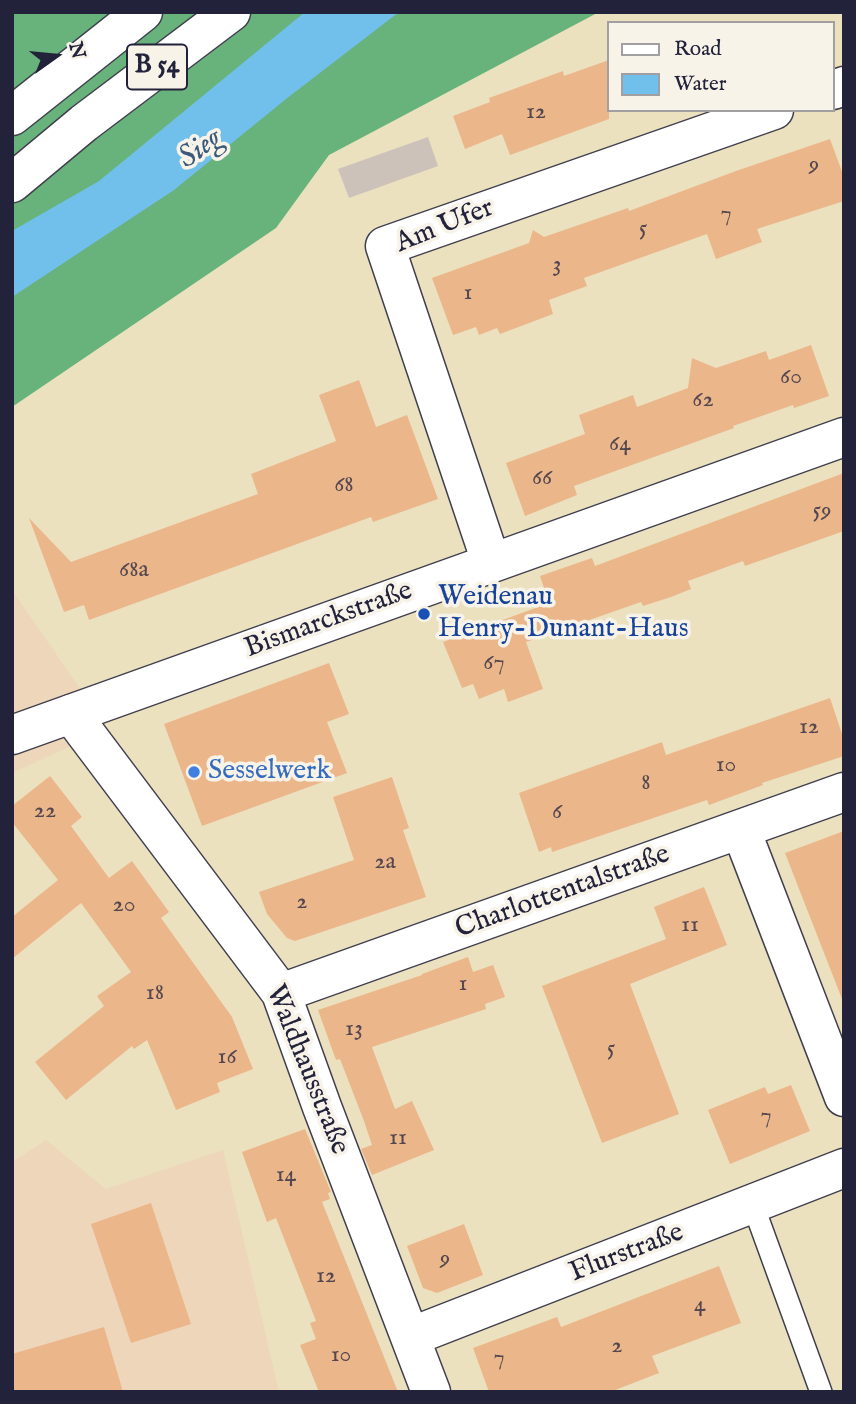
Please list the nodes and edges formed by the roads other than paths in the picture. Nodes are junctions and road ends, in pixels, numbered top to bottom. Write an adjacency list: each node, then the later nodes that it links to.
1 (143, 12): 4 (main road, B 54)
2 (231, 12): 5 (main road, B 54)
3 (768, 112): 7 (main road, Am Ufer)
4 (12, 116)
5 (12, 183)
6 (844, 437): 7 (main road, Bismarckstraße)
7 (491, 562): 8 (main road, Bismarckstraße)
8 (72, 714): 9 (main road, Bismarckstraße); 12 (main road, Waldhausstraße)
9 (12, 735)
10 (844, 792): 11 (main road, Charlottentalstraße)
11 (741, 830): 12 (main road, Charlottentalstraße); 13 (main road)
12 (281, 993): 16 (main road, Waldhausstraße)
13 (844, 1097)
14 (844, 1168): 15 (main road, Flurstraße)
15 (752, 1205): 16 (main road, Flurstraße); 18 (lane)
16 (410, 1337): 17 (main road, Waldhausstraße)
17 (431, 1392)
18 (821, 1392)

